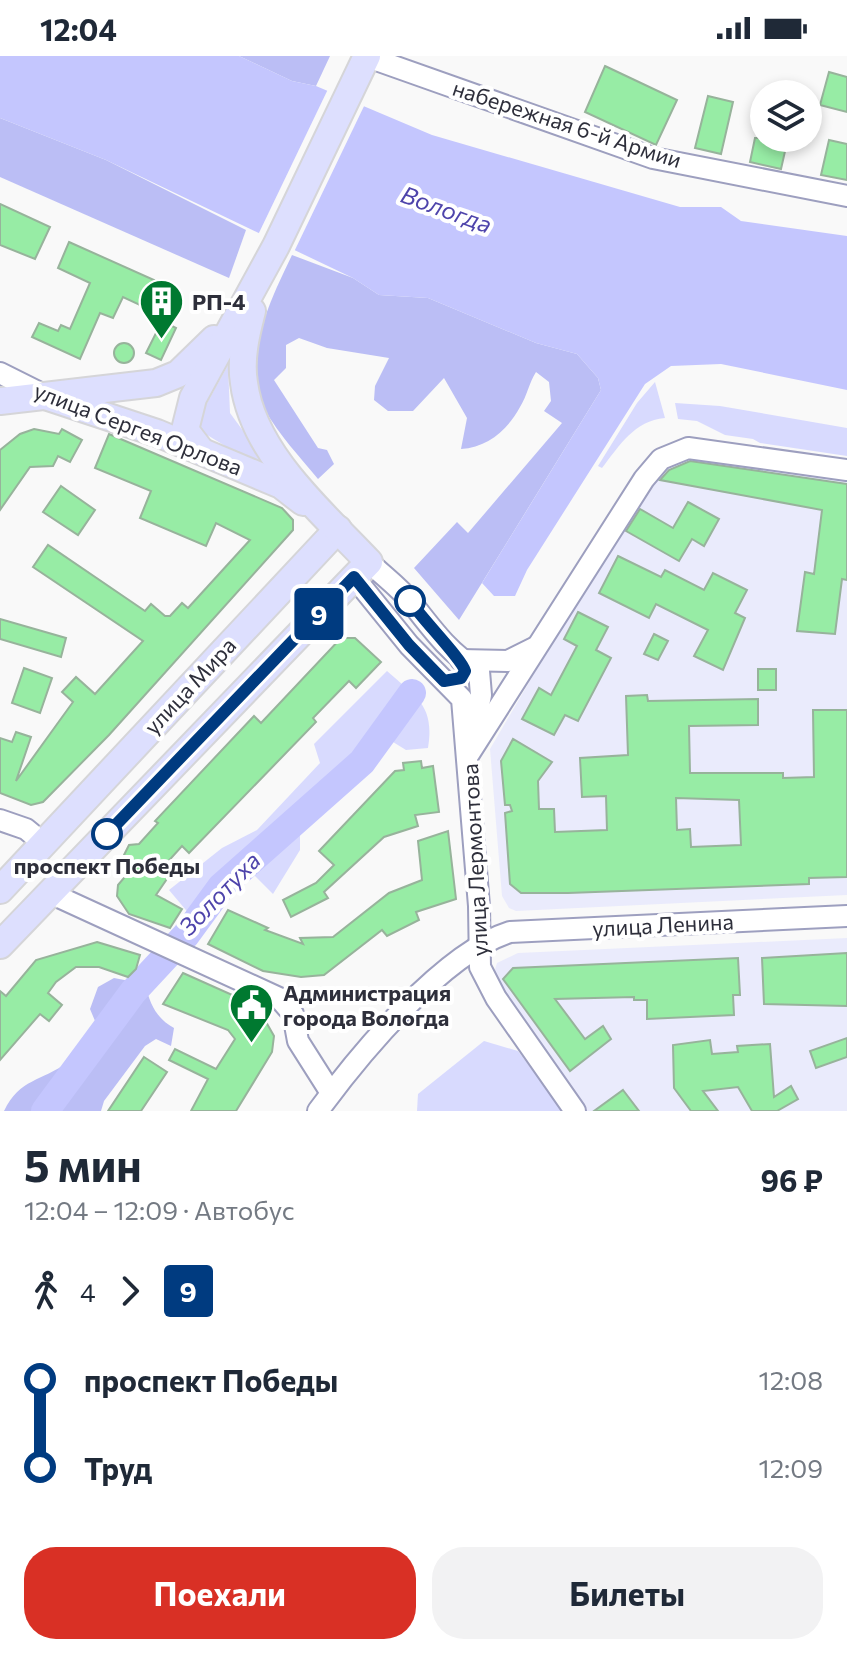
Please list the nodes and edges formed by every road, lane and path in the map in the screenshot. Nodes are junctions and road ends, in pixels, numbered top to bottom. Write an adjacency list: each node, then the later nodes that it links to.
1 (371, 58): 2 (street, набережная 6-й Армии); 3 (main road)
2 (847, 196)
3 (276, 246): 4 (main road); 5 (main road)
4 (256, 281): 7 (main road); 9 (main road)
5 (252, 311): 9 (main road); 14 (main road)
6 (0, 373): 7 (street, улица Сергея Орлова)
7 (48, 397): 8 (main road); 10 (main road, улица Сергея Орлова)
8 (0, 401)
9 (185, 430): 10 (main road); 11 (main road)
10 (157, 433): 11 (main road, улица Сергея Орлова)
11 (201, 451): 13 (main road, улица Сергея Орлова)
12 (847, 470): 17 (street, улица Лермонтова)
13 (281, 485): 14 (main road); 15 (main road, улица Сергея Орлова)
14 (309, 496): 15 (main road, улица Сергея Орлова)
15 (333, 534): 16 (main road, улица Сергея Орлова); 24 (main road, улица Мира)
16 (361, 570): 18 (street, улица Сергея Орлова); 19 (street, улица Сергея Орлова); 25 (main road, улица Мира)
17 (536, 646): 18 (street); 20 (street, улица Лермонтова)
18 (461, 660): 19 (street); 21 (street, улица Сергея Орлова)
19 (444, 681): 21 (street); 22 (street, улица Сергея Орлова)
20 (511, 687): 21 (street); 22 (street, улица Лермонтова)
21 (481, 690): 22 (street)
22 (469, 754): 29 (street, улица Лермонтова)
23 (0, 820): 24 (street)
24 (43, 843): 25 (main road); 26 (main road, улица Мира)
25 (74, 868): 27 (main road, улица Мира)
26 (0, 890)
27 (50, 893): 30 (main road, улица Мира); 31 (street)
28 (847, 916): 29 (street, улица Ленина)
29 (481, 944): 31 (street); 33 (street, улица Лермонтова)
30 (0, 945)
31 (331, 1093): 32 (street)
32 (318, 1111)
33 (575, 1111)

